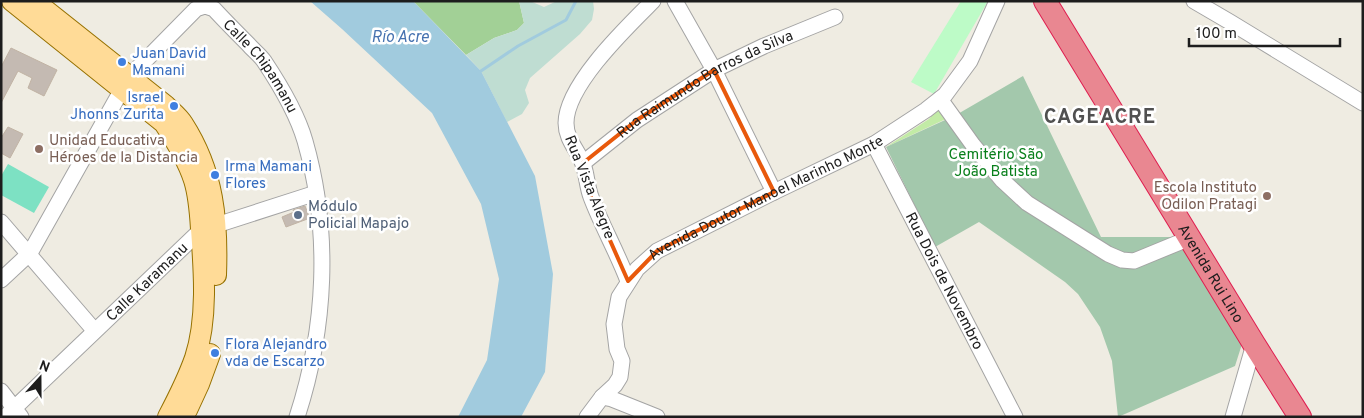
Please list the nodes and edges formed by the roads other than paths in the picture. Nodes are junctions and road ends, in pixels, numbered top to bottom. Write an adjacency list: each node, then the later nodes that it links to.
1 (12, 1): 10 (main road)
2 (34, 1): 10 (main road)
3 (653, 1): 14 (street, Rua Vista Alegre)
4 (675, 1): 9 (street)
5 (997, 1): 11 (street, Avenida Doutor Manoel Marinho Monte)
6 (1045, 1): 19 (highway, Avenida Rui Lino)
7 (1194, 1): 12 (street)
8 (835, 17): 9 (street, Rua Raimundo Barros da Silva)
9 (714, 70): 14 (street, Rua Raimundo Barros da Silva); 15 (street)
10 (126, 83): 16 (street, Calle Chipamanu); 18 (main road); 20 (street, Calle Chipamanu)
11 (940, 99): 13 (street, Avenida Doutor Manoel Marinho Monte); 19 (street)
12 (1363, 103)
13 (874, 144): 15 (street, Avenida Doutor Manoel Marinho Monte); 34 (street, Rua Dois de Novembro)
14 (583, 163): 22 (street, Rua Vista Alegre)
15 (774, 192): 22 (street, Avenida Doutor Manoel Marinho Monte)
16 (316, 193): 18 (street, Calle Karamanu); 31 (street, Calle Chipamanu)
17 (1, 222): 20 (street)
18 (209, 227): 23 (street, Calle Karamanu); 29 (main road); 30 (main road)
19 (1190, 238): 24 (highway, Avenida Rui Lino)
20 (30, 253): 21 (street, Calle Chipamanu); 23 (street)
21 (1, 280)
22 (628, 281): 26 (street, Avenida Doutor Manoel Marinho Monte)
23 (94, 330): 27 (street, Calle Karamanu)
24 (1254, 344): 28 (highway, Avenida Rui Lino); 35 (street)
25 (1, 391): 27 (street)
26 (602, 397): 32 (street, Avenida Doutor Manoel Marinho Monte); 33 (street)
27 (13, 414)
28 (1298, 416)
29 (168, 417)
30 (184, 417)
31 (297, 417)
32 (587, 417)
33 (657, 417)
34 (1015, 417)
35 (1233, 417)

